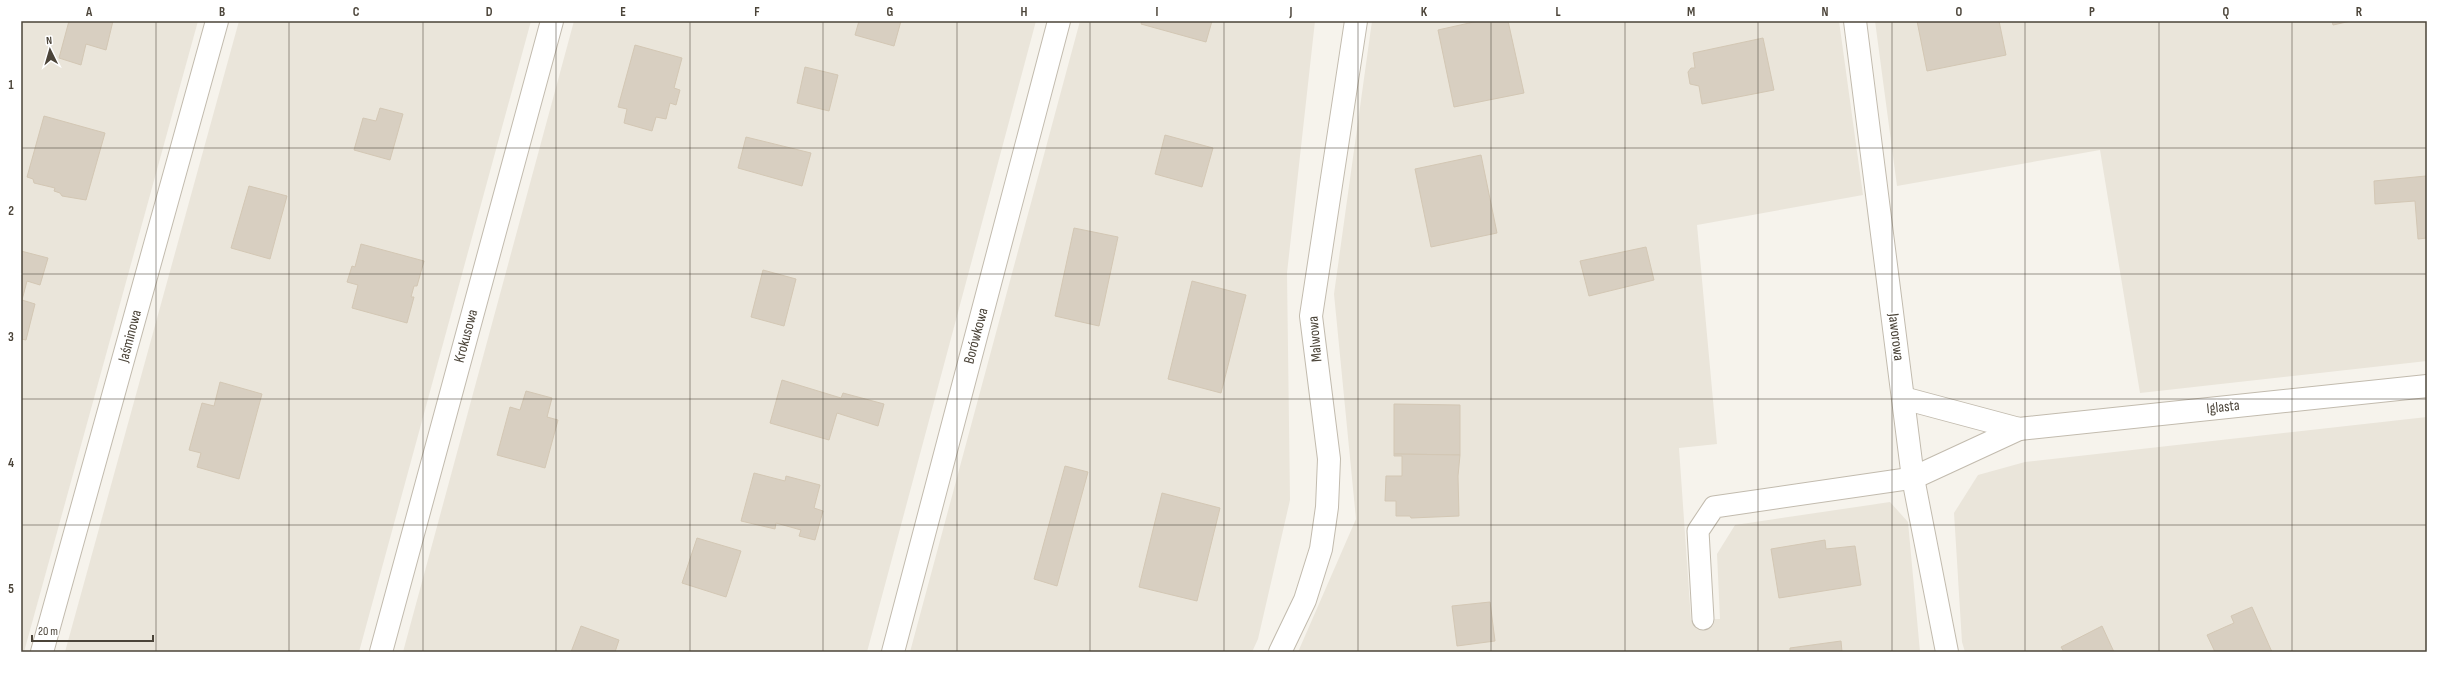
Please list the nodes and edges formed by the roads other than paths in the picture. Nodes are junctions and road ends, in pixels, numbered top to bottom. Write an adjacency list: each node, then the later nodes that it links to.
1 (217, 21): 11 (street, Jaśminowa)
2 (552, 21): 12 (street, Krokusowa)
3 (1059, 21): 13 (street, Borówkowa)
4 (1356, 21): 14 (street, Malwowa)
5 (1855, 21): 7 (street, Jaworowa)
6 (2427, 386): 8 (street, Iglasta)
7 (1903, 398): 8 (street, Iglasta); 9 (street, Jaworowa)
8 (2019, 429): 9 (street, Iglasta)
9 (1913, 478): 10 (lane); 15 (street, Jaworowa)
10 (1703, 619)
11 (42, 652)
12 (380, 652)
13 (893, 652)
14 (1280, 652)
15 (1947, 652)

